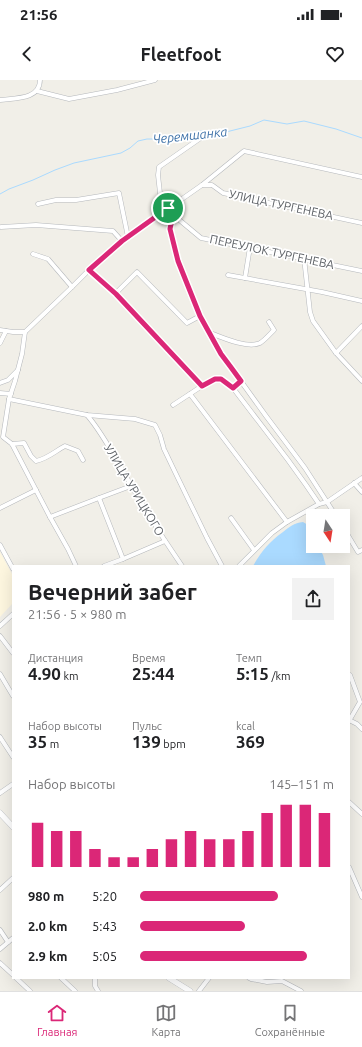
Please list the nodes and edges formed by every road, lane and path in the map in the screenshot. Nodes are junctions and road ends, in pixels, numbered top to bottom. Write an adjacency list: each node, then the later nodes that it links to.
1 (40, 80): 3 (street)
2 (154, 80): 3 (street)
3 (37, 91): 4 (street)
4 (0, 100)
5 (205, 135): 9 (street, ПЕРЕУЛОК ТУРГЕНЕВА)
6 (362, 177): 7 (street)
7 (202, 186): 9 (street); 11 (street, УЛИЦА ТУРГЕНЕВА)
8 (38, 204): 13 (street)
9 (168, 208): 10 (street, ПЕРЕУЛОК ТУРГЕНЕВА); 13 (street)
10 (173, 214): 15 (street, ПЕРЕУЛОК ТУРГЕНЕВА); 26 (street)
11 (362, 223)
12 (1, 227): 14 (street)
13 (128, 237): 14 (street)
14 (122, 241): 18 (street)
15 (250, 247): 17 (street, ПЕРЕУЛОК ТУРГЕНЕВА); 21 (street)
16 (32, 254): 22 (street)
17 (304, 258): 19 (street, ПЕРЕУЛОК ТУРГЕНЕВА); 23 (street)
18 (89, 270): 22 (street); 24 (street)
19 (362, 271)
20 (228, 275): 21 (street)
21 (245, 278): 23 (street)
22 (72, 287): 31 (street)
23 (308, 290): 25 (street); 34 (street)
24 (116, 294): 26 (street); 39 (street)
25 (362, 301)
26 (200, 316): 32 (street)
27 (269, 322): 32 (street)
28 (362, 328): 34 (street)
29 (0, 330): 30 (street)
30 (6, 331): 31 (street); 33 (street)
31 (25, 332): 35 (street)
32 (208, 332): 36 (street)
33 (0, 344)
34 (336, 353): 37 (street)
35 (18, 370): 38 (street); 43 (street)
36 (241, 381): 40 (street); 55 (street)
37 (362, 381)
38 (0, 383)
39 (202, 386): 40 (street); 42 (street)
40 (233, 388): 56 (street)
41 (0, 394): 43 (street)
42 (190, 394): 44 (street); 61 (street)
43 (10, 396): 45 (street); 46 (street)
44 (173, 405)
45 (87, 415): 51 (street, УЛИЦА УРИЦКОГО); 71 (street)
46 (2, 438): 47 (street)
47 (12, 444): 48 (street); 52 (street)
48 (83, 460)
49 (362, 478): 50 (street)
50 (354, 483): 53 (street); 55 (street)
51 (131, 486): 54 (street); 63 (street, УЛИЦА УРИЦКОГО)
52 (36, 490): 57 (street); 59 (street)
53 (362, 492)
54 (99, 498): 59 (street); 67 (street)
55 (327, 502): 56 (street); 58 (street)
56 (319, 504): 61 (street)
57 (0, 508)
58 (332, 509)
59 (50, 517): 68 (street)
60 (231, 518): 65 (street)
61 (287, 522): 65 (street)
62 (350, 539): 66 (street)
63 (165, 541): 67 (street); 70 (street, УЛИЦА УРИЦКОГО)
64 (0, 544): 73 (street)
65 (254, 550): 72 (street)
66 (362, 550)
67 (123, 559): 69 (street)
68 (76, 565)
69 (107, 565)
70 (181, 565)
71 (222, 565)
72 (240, 565)
73 (12, 567)
74 (12, 615): 75 (street)
75 (0, 626)
76 (0, 636): 77 (street)
77 (12, 652)
78 (0, 674): 80 (street)
79 (350, 675): 81 (street)
80 (12, 694)
81 (350, 718)
82 (350, 720): 83 (street)
83 (357, 724): 84 (street); 85 (street)
84 (362, 726)
85 (362, 729)
86 (0, 737): 87 (street)
87 (12, 755)
88 (12, 785): 89 (street)
89 (0, 793)
90 (350, 803): 92 (street)
91 (0, 813): 93 (main road)
92 (362, 814)
93 (12, 826)
94 (350, 873): 97 (street)
95 (12, 879): 96 (street)
96 (0, 890)
97 (362, 897)
98 (0, 930): 100 (street)
99 (12, 939): 100 (street)
100 (8, 942): 101 (street)
101 (0, 949)
102 (0, 963): 103 (street)
103 (12, 974)
104 (17, 979): 111 (street)
105 (62, 979): 112 (street)
106 (95, 979): 113 (street)
107 (171, 979): 114 (main road)
108 (208, 979): 115 (street)
109 (251, 979): 110 (street)
110 (269, 980): 116 (street)
111 (30, 991)
112 (75, 991)
113 (98, 991)
114 (190, 991)
115 (199, 991)
116 (301, 991)

